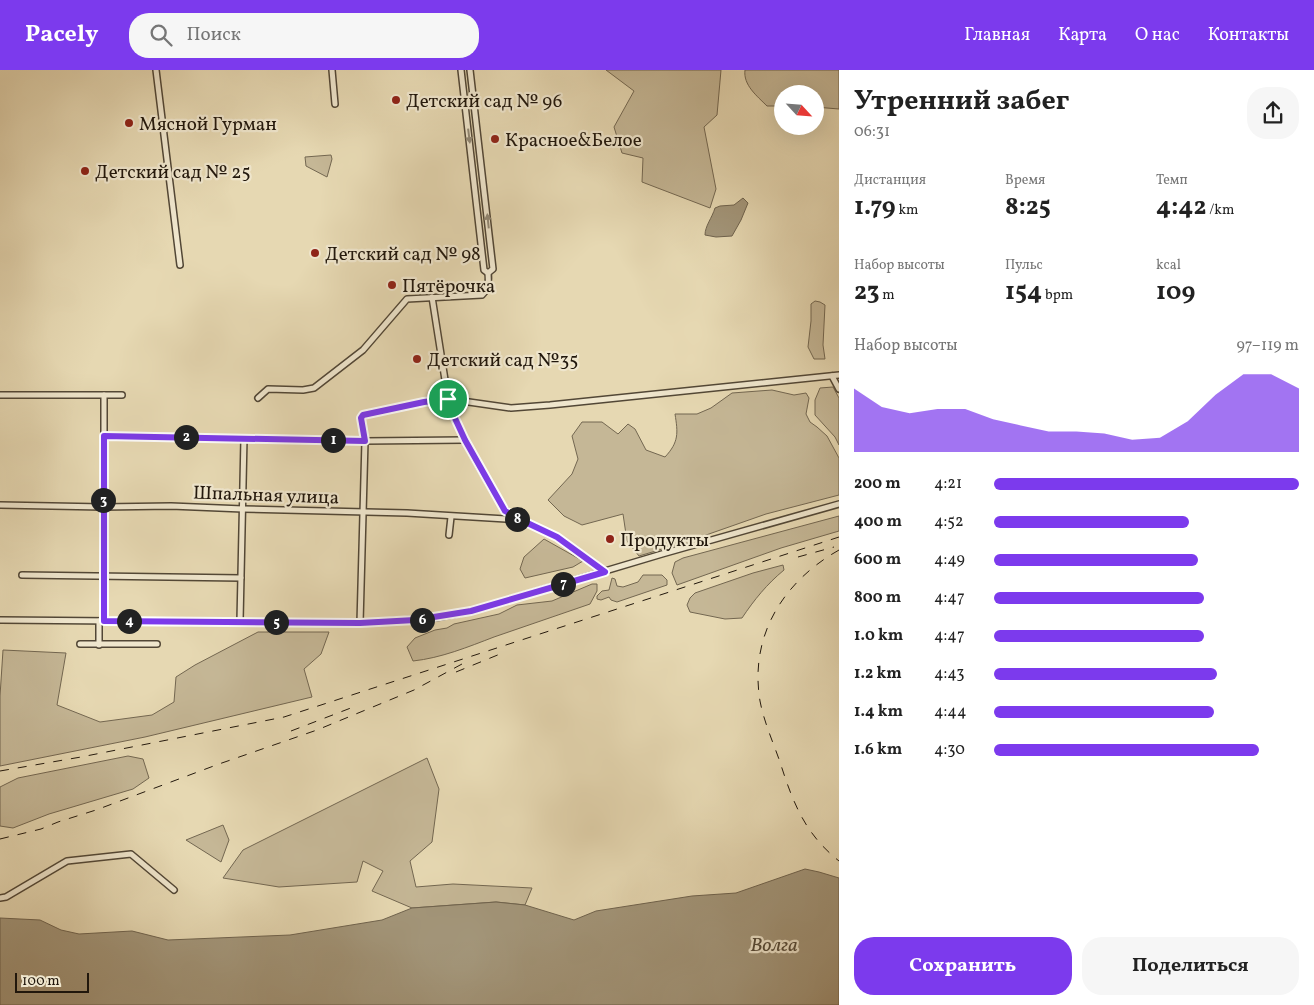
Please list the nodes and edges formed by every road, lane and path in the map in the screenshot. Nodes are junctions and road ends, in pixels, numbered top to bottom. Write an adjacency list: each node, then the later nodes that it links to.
1 (156, 70): 6 (street)
2 (332, 70): 5 (street)
3 (461, 70): 7 (street, one-way to 7)
4 (470, 70): 7 (street, one-way to 4)
5 (335, 104)
6 (180, 264)
7 (488, 273): 8 (street)
8 (432, 297): 15 (street); 16 (street)
9 (839, 375): 10 (street)
10 (832, 376): 11 (street); 16 (street)
11 (839, 389)
12 (104, 394): 13 (street); 14 (street); 17 (street)
13 (0, 395)
14 (122, 395)
15 (258, 398)
16 (448, 399): 19 (street); 20 (street)
17 (104, 436): 18 (street); 23 (street)
18 (244, 438): 20 (street); 24 (street)
19 (465, 440): 20 (street); 27 (street)
20 (365, 441): 25 (street)
21 (839, 504): 29 (street)
22 (0, 506): 23 (street, Шпальная улица)
23 (103, 507): 24 (street, Шпальная улица); 31 (street)
24 (242, 509): 25 (street, Шпальная улица); 32 (street)
25 (362, 512): 26 (street, Шпальная улица); 36 (street)
26 (450, 517): 27 (street, Шпальная улица); 28 (street)
27 (521, 520): 29 (street, Шпальная улица)
28 (449, 535)
29 (605, 572): 36 (street)
30 (22, 575): 31 (street)
31 (104, 577): 32 (street); 34 (street)
32 (241, 578): 35 (street)
33 (0, 620): 34 (street)
34 (101, 621): 35 (street); 38 (street)
35 (240, 621): 36 (street)
36 (360, 623)
37 (80, 644): 38 (street)
38 (99, 644): 39 (street)
39 (157, 644)
40 (174, 890): 41 (street)
41 (0, 898)

